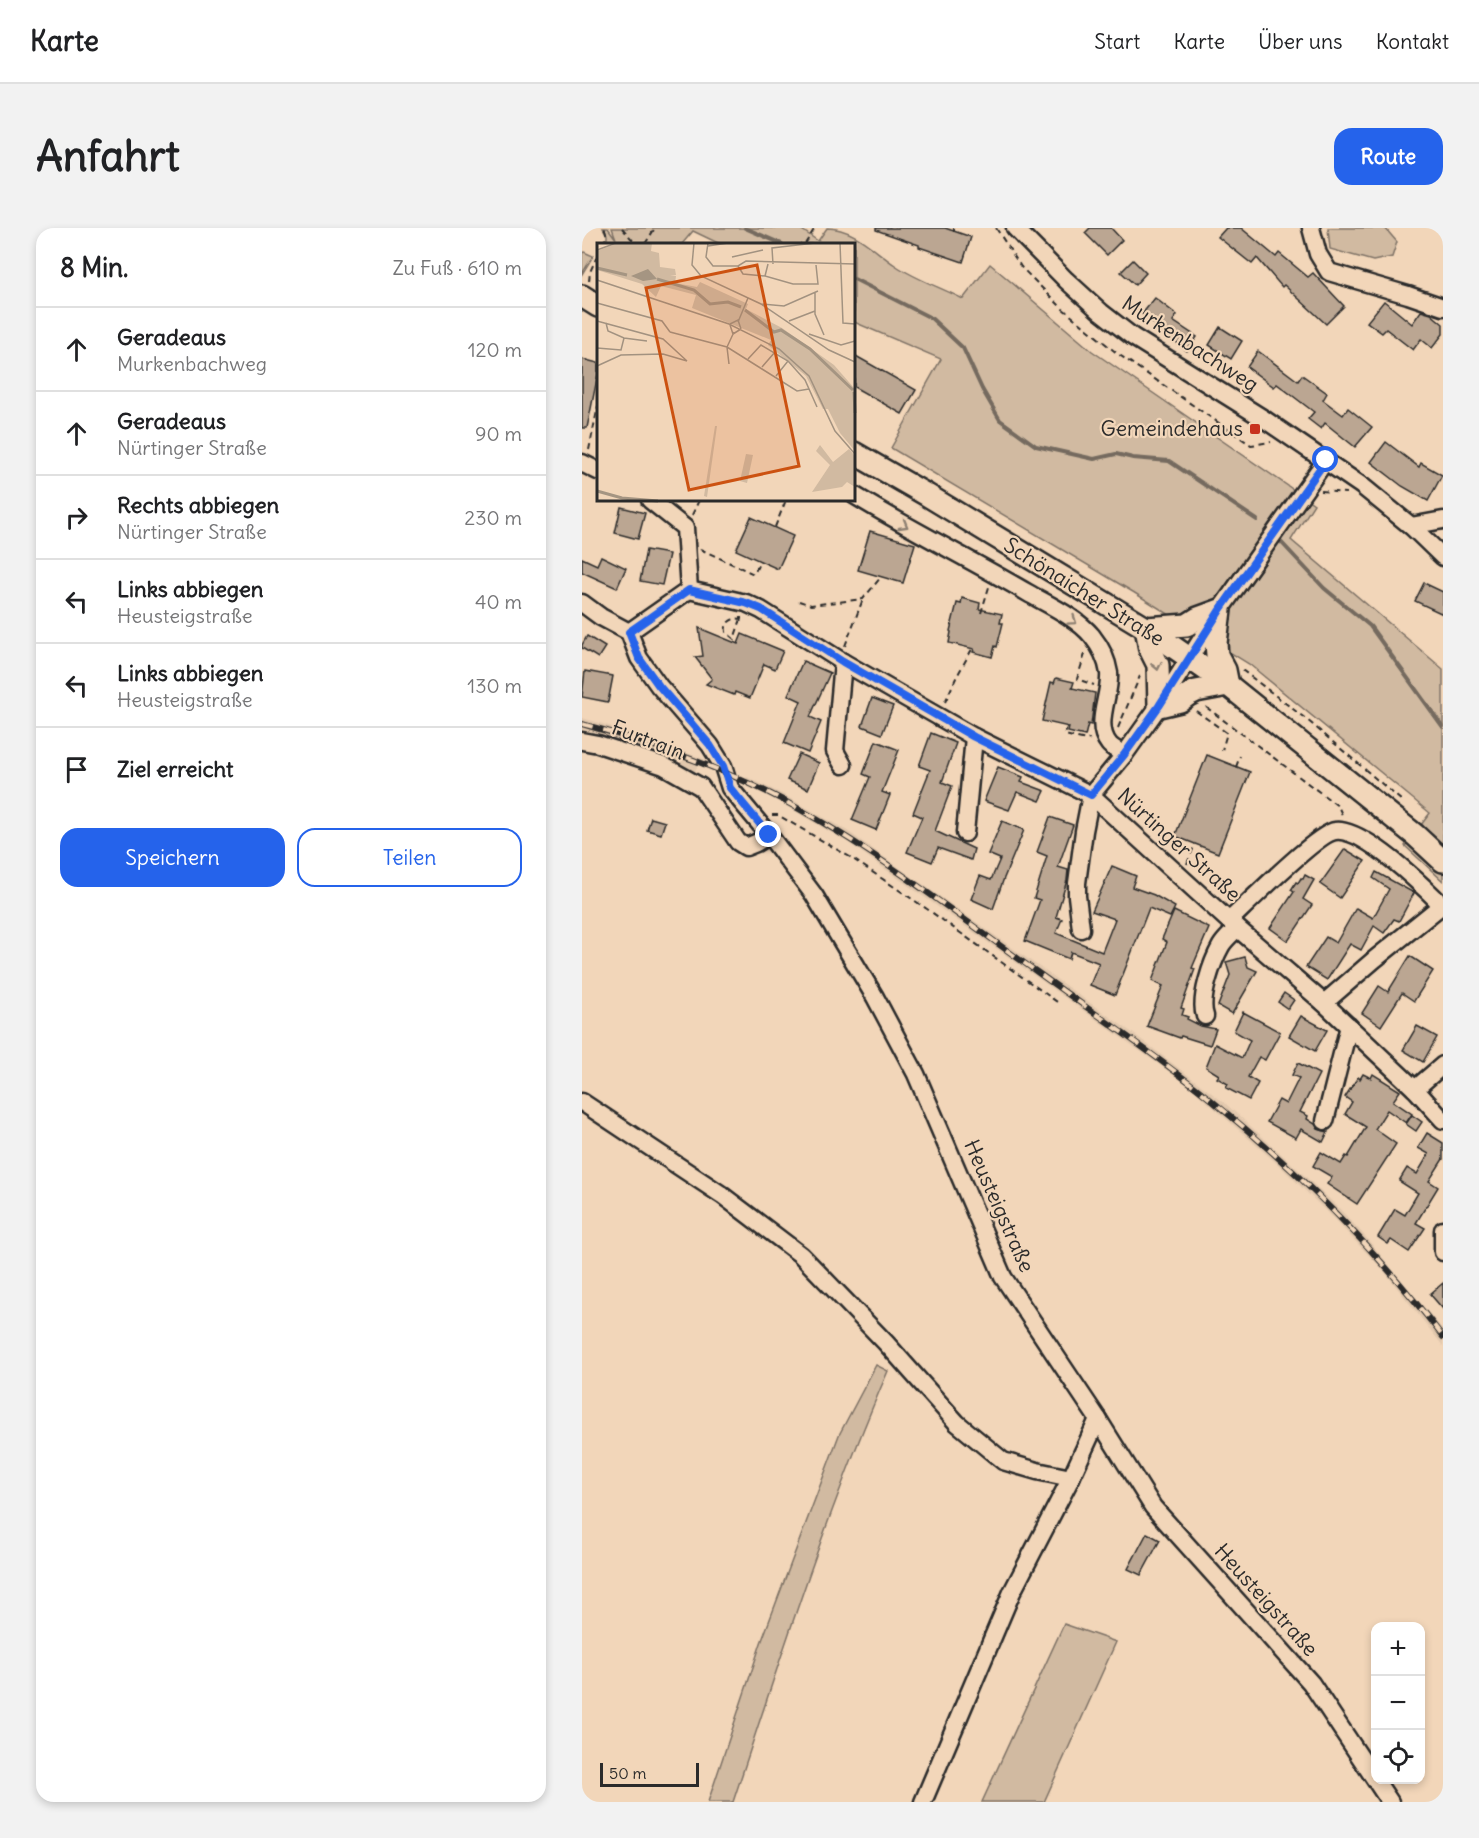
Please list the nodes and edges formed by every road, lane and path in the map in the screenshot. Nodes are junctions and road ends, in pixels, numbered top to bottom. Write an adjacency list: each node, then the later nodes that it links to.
1 (622, 228): 7 (path)
2 (655, 228): 8 (path)
3 (815, 228): 9 (path)
4 (996, 228): 15 (path)
5 (1015, 228): 17 (street, Murkenbachweg)
6 (1311, 228): 13 (street)
7 (635, 243)
8 (646, 243)
9 (806, 243)
10 (597, 256): 11 (path)
11 (585, 290): 12 (main road)
12 (597, 305)
13 (1443, 307)
14 (597, 413): 18 (path)
15 (1273, 441)
16 (855, 454): 39 (main road, Schönaicher Straße)
17 (1326, 460): 19 (street); 25 (street, Murkenbachweg)
18 (589, 466)
19 (1308, 485): 20 (path); 36 (street)
20 (1345, 493)
21 (855, 496): 30 (street, one-way to 30)
22 (651, 501): 27 (street)
23 (786, 501): 26 (path)
24 (1443, 520): 25 (street)
25 (1411, 526): 28 (street, Murkenbachweg)
26 (775, 527)
27 (687, 543): 29 (path); 32 (street)
28 (1443, 557)
29 (760, 561)
30 (994, 573): 38 (path); 41 (street, one-way to 41)
31 (880, 577): 33 (path)
32 (689, 590): 37 (street, Nürtinger Straße); 40 (street)
33 (863, 598): 34 (path); 45 (path)
34 (799, 602)
35 (582, 603): 40 (street)
36 (1220, 610): 39 (main road); 43 (main road); 44 (street)
37 (744, 611): 37 (path); 45 (street, Nürtinger Straße)
38 (981, 613)
39 (1146, 628): 44 (main road, Schönaicher Straße); 50 (main road, one-way to 50)
40 (629, 632): 63 (street, Heusteigstraße)
41 (1092, 636): 48 (street); 48 (path)
42 (972, 649): 51 (path)
43 (1217, 655): 47 (main road); 62 (path)
44 (1188, 657): 47 (main road, Schönaicher Straße); 50 (street, Nürtinger Straße)
45 (841, 661): 51 (street, Nürtinger Straße); 59 (street)
46 (1141, 674): 54 (path)
47 (1228, 685): 49 (main road); 68 (main road, Schönaicher Straße)
48 (1108, 689): 54 (street)
49 (1197, 696): 50 (main road); 56 (path); 65 (path)
50 (1159, 706): 57 (street, Nürtinger Straße)
51 (938, 716): 53 (street, Nürtinger Straße)
52 (1066, 727): 54 (path)
53 (974, 737): 61 (street, Nürtinger Straße); 64 (street)
54 (1107, 739): 57 (street, Nürtinger Straße)
55 (582, 741): 66 (street, Furtrain)
56 (1222, 750)
57 (1124, 755): 61 (street, Nürtinger Straße)
58 (1240, 756): 60 (path)
59 (843, 765)
60 (1236, 767)
61 (1091, 795): 69 (street, Nürtinger Straße); 72 (street, Nürtinger Straße)
62 (1409, 808)
63 (754, 816): 66 (street, Heusteigstraße); 74 (path)
64 (965, 833)
65 (1351, 834): 70 (street); 71 (street)
66 (769, 835): 84 (street, Heusteigstraße)
67 (1195, 844): 69 (path)
68 (1443, 861)
69 (1182, 878): 71 (street, Nürtinger Straße)
70 (1443, 906): 73 (street)
71 (1233, 924): 73 (street, Nürtinger Straße); 75 (street, Nürtinger Straße)
72 (1081, 929)
73 (1324, 1003): 76 (street, Nürtinger Straße)
74 (1060, 1004)
75 (1205, 1016)
76 (1349, 1026): 78 (street, Nürtinger Straße); 81 (street)
77 (1443, 1065): 78 (street)
78 (1415, 1089): 80 (street, Nürtinger Straße)
79 (582, 1102): 85 (street)
80 (1443, 1120)
81 (1325, 1121)
82 (1443, 1230): 83 (street)
83 (1443, 1252)
84 (1098, 1419): 85 (street); 87 (street, Heusteigstraße)
85 (1071, 1478): 86 (street)
86 (923, 1802)
87 (1390, 1802)

